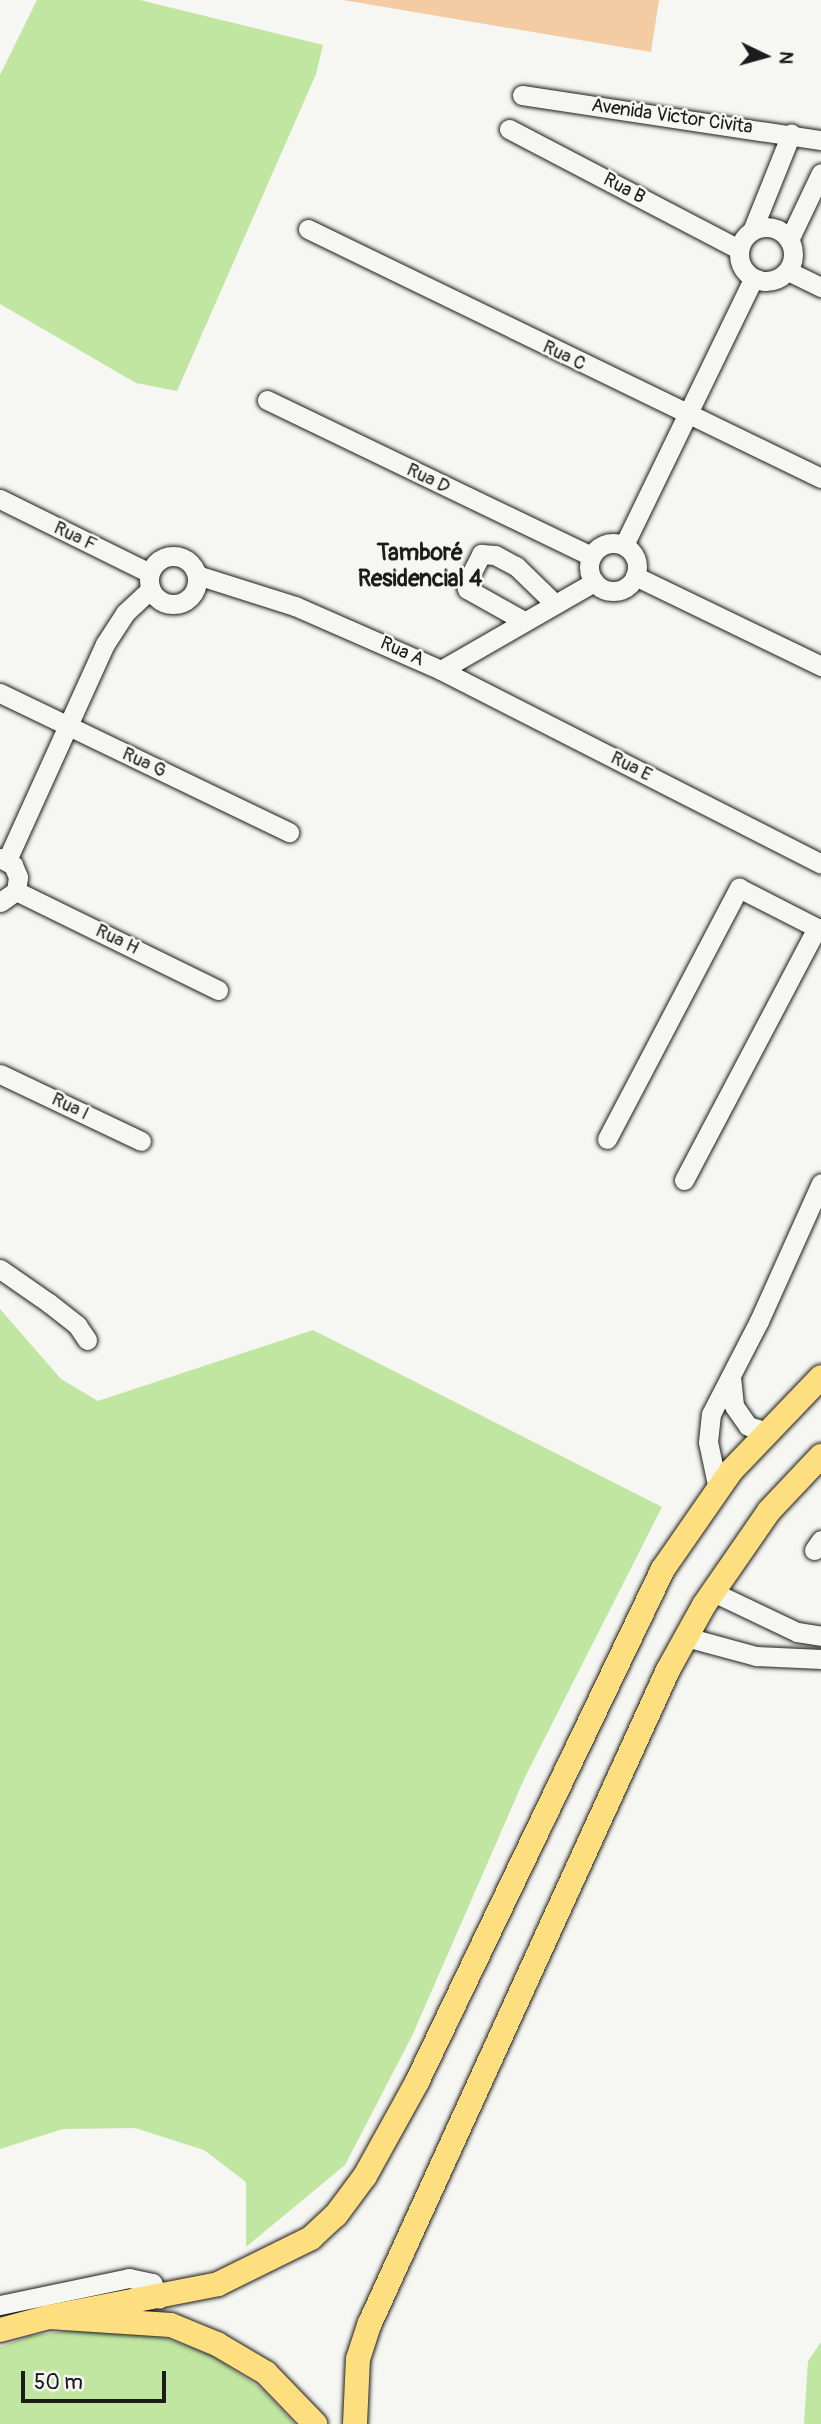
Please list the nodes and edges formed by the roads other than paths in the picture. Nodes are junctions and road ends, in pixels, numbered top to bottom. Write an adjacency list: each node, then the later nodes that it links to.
1 (522, 95): 3 (street, Avenida Victor Civita)
2 (509, 129): 9 (street, Rua B)
3 (791, 134): 4 (street, Avenida Victor Civita); 7 (street)
4 (821, 140)
5 (821, 173): 8 (street)
6 (309, 229): 14 (street, Rua C)
7 (752, 231): 8 (street); 9 (street)
8 (789, 240): 10 (street)
9 (739, 249): 11 (street)
10 (788, 271): 11 (street); 12 (street)
11 (753, 279): 14 (street)
12 (821, 287)
13 (267, 400): 18 (street, Rua D)
14 (685, 415): 15 (street, Rua C); 17 (street)
15 (821, 478)
16 (0, 499): 21 (street, Rua F)
17 (624, 545): 18 (street); 20 (street)
18 (591, 556): 22 (street)
19 (197, 575): 21 (street); 21 (street); 26 (street, Rua A)
20 (635, 576): 22 (street); 25 (street)
21 (151, 581): 28 (street)
22 (594, 582): 23 (street, Rua A)
23 (554, 603): 24 (street, Rua A); 24 (street)
24 (524, 621): 26 (street, Rua A)
25 (821, 666)
26 (441, 670): 31 (street, Rua E)
27 (0, 693): 28 (street, Rua G)
28 (66, 726): 29 (street, Rua G); 30 (street)
29 (289, 832)
30 (4, 859): 32 (street)
31 (821, 864)
32 (8, 896): 34 (street, Rua H)
33 (819, 929): 36 (street); 38 (street)
34 (218, 990)
35 (0, 1074): 37 (street, Rua I)
36 (607, 1139)
37 (141, 1141)
38 (684, 1180)
39 (821, 1182): 42 (street)
40 (0, 1269): 41 (street)
41 (87, 1340)
42 (731, 1376): 44 (street); 46 (street)
43 (821, 1377): 44 (main road)
44 (768, 1432): 46 (main road)
45 (821, 1456): 47 (main road)
46 (718, 1489): 52 (main road)
47 (713, 1592): 48 (street); 49 (main road)
48 (816, 1636): 50 (street)
49 (685, 1637): 50 (street); 57 (main road)
50 (785, 1658): 51 (street)
51 (821, 1659)
52 (159, 2298): 53 (street); 54 (main road)
53 (0, 2305)
54 (49, 2318): 55 (main road); 56 (main road)
55 (0, 2330)
56 (315, 2424)
57 (355, 2424)

